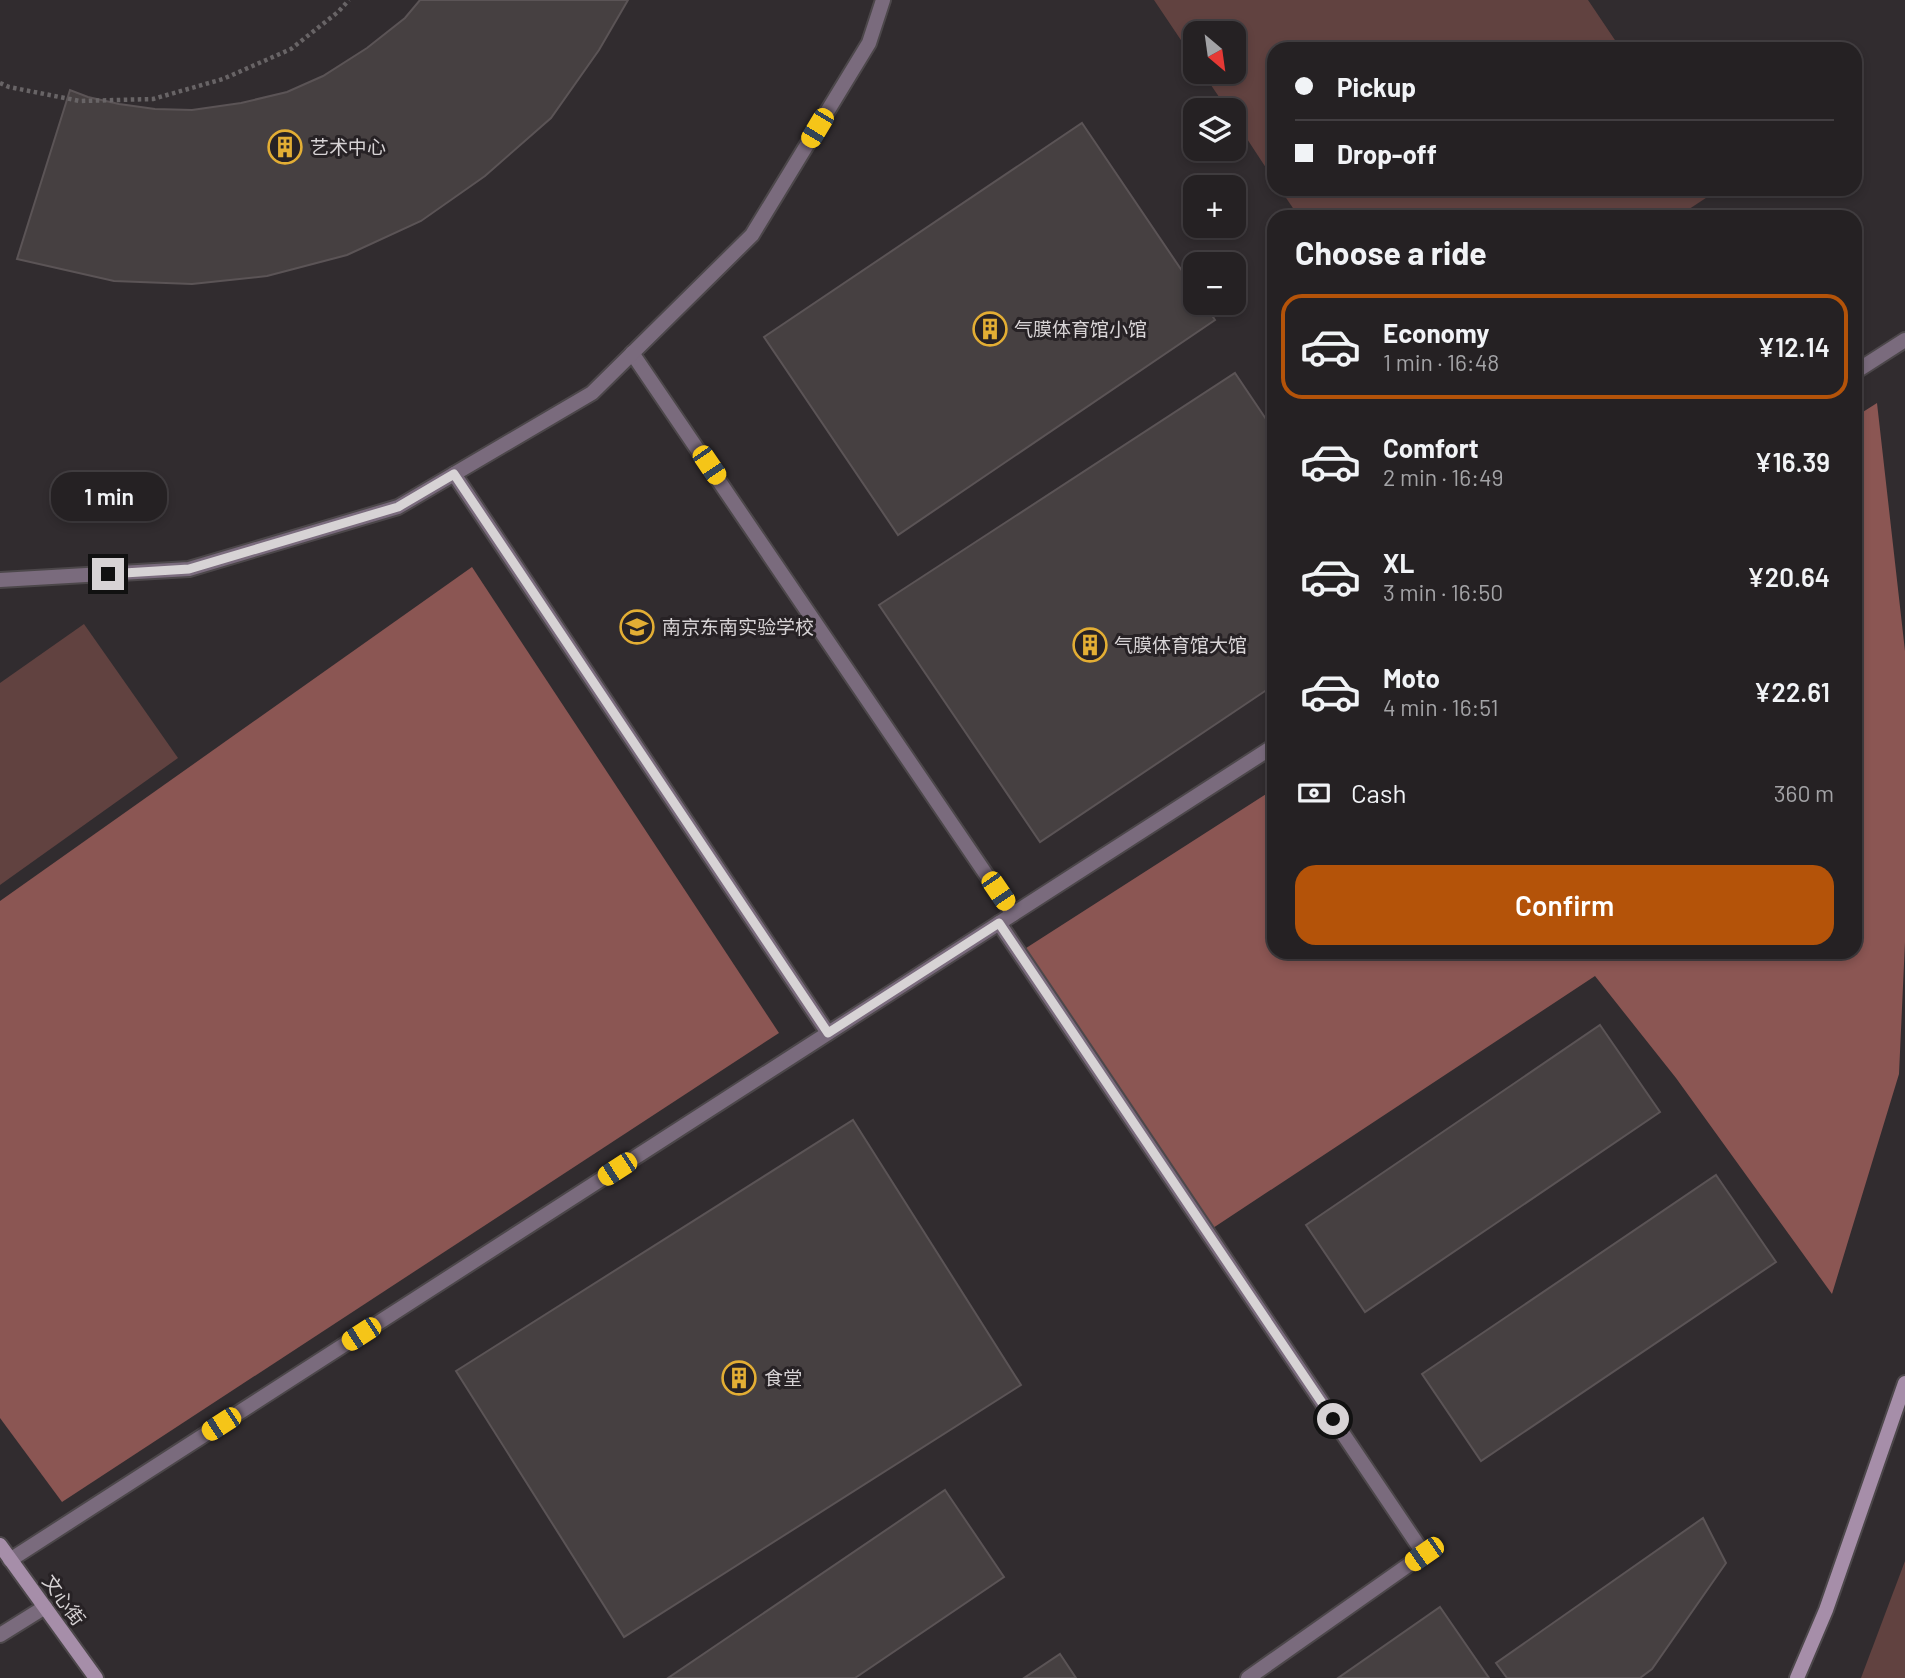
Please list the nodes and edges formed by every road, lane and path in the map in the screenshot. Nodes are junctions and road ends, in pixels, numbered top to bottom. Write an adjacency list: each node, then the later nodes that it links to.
1 (349, 0): 3 (path)
2 (883, 0): 5 (street)
3 (0, 83)
4 (1905, 340): 6 (street)
5 (632, 353): 7 (street); 10 (street)
6 (1862, 368)
7 (454, 474): 8 (street); 12 (street)
8 (0, 580)
9 (1267, 751): 10 (street)
10 (1013, 914): 11 (street)
11 (999, 923): 12 (street); 19 (street)
12 (828, 1033): 15 (street)
13 (1905, 1383): 20 (street)
14 (0, 1545): 15 (street, 文心街)
15 (10, 1560): 16 (street, 文心街)
16 (45, 1608): 17 (street); 18 (street, 文心街)
17 (0, 1635)
18 (96, 1678)
19 (1248, 1678)
20 (1797, 1678)

